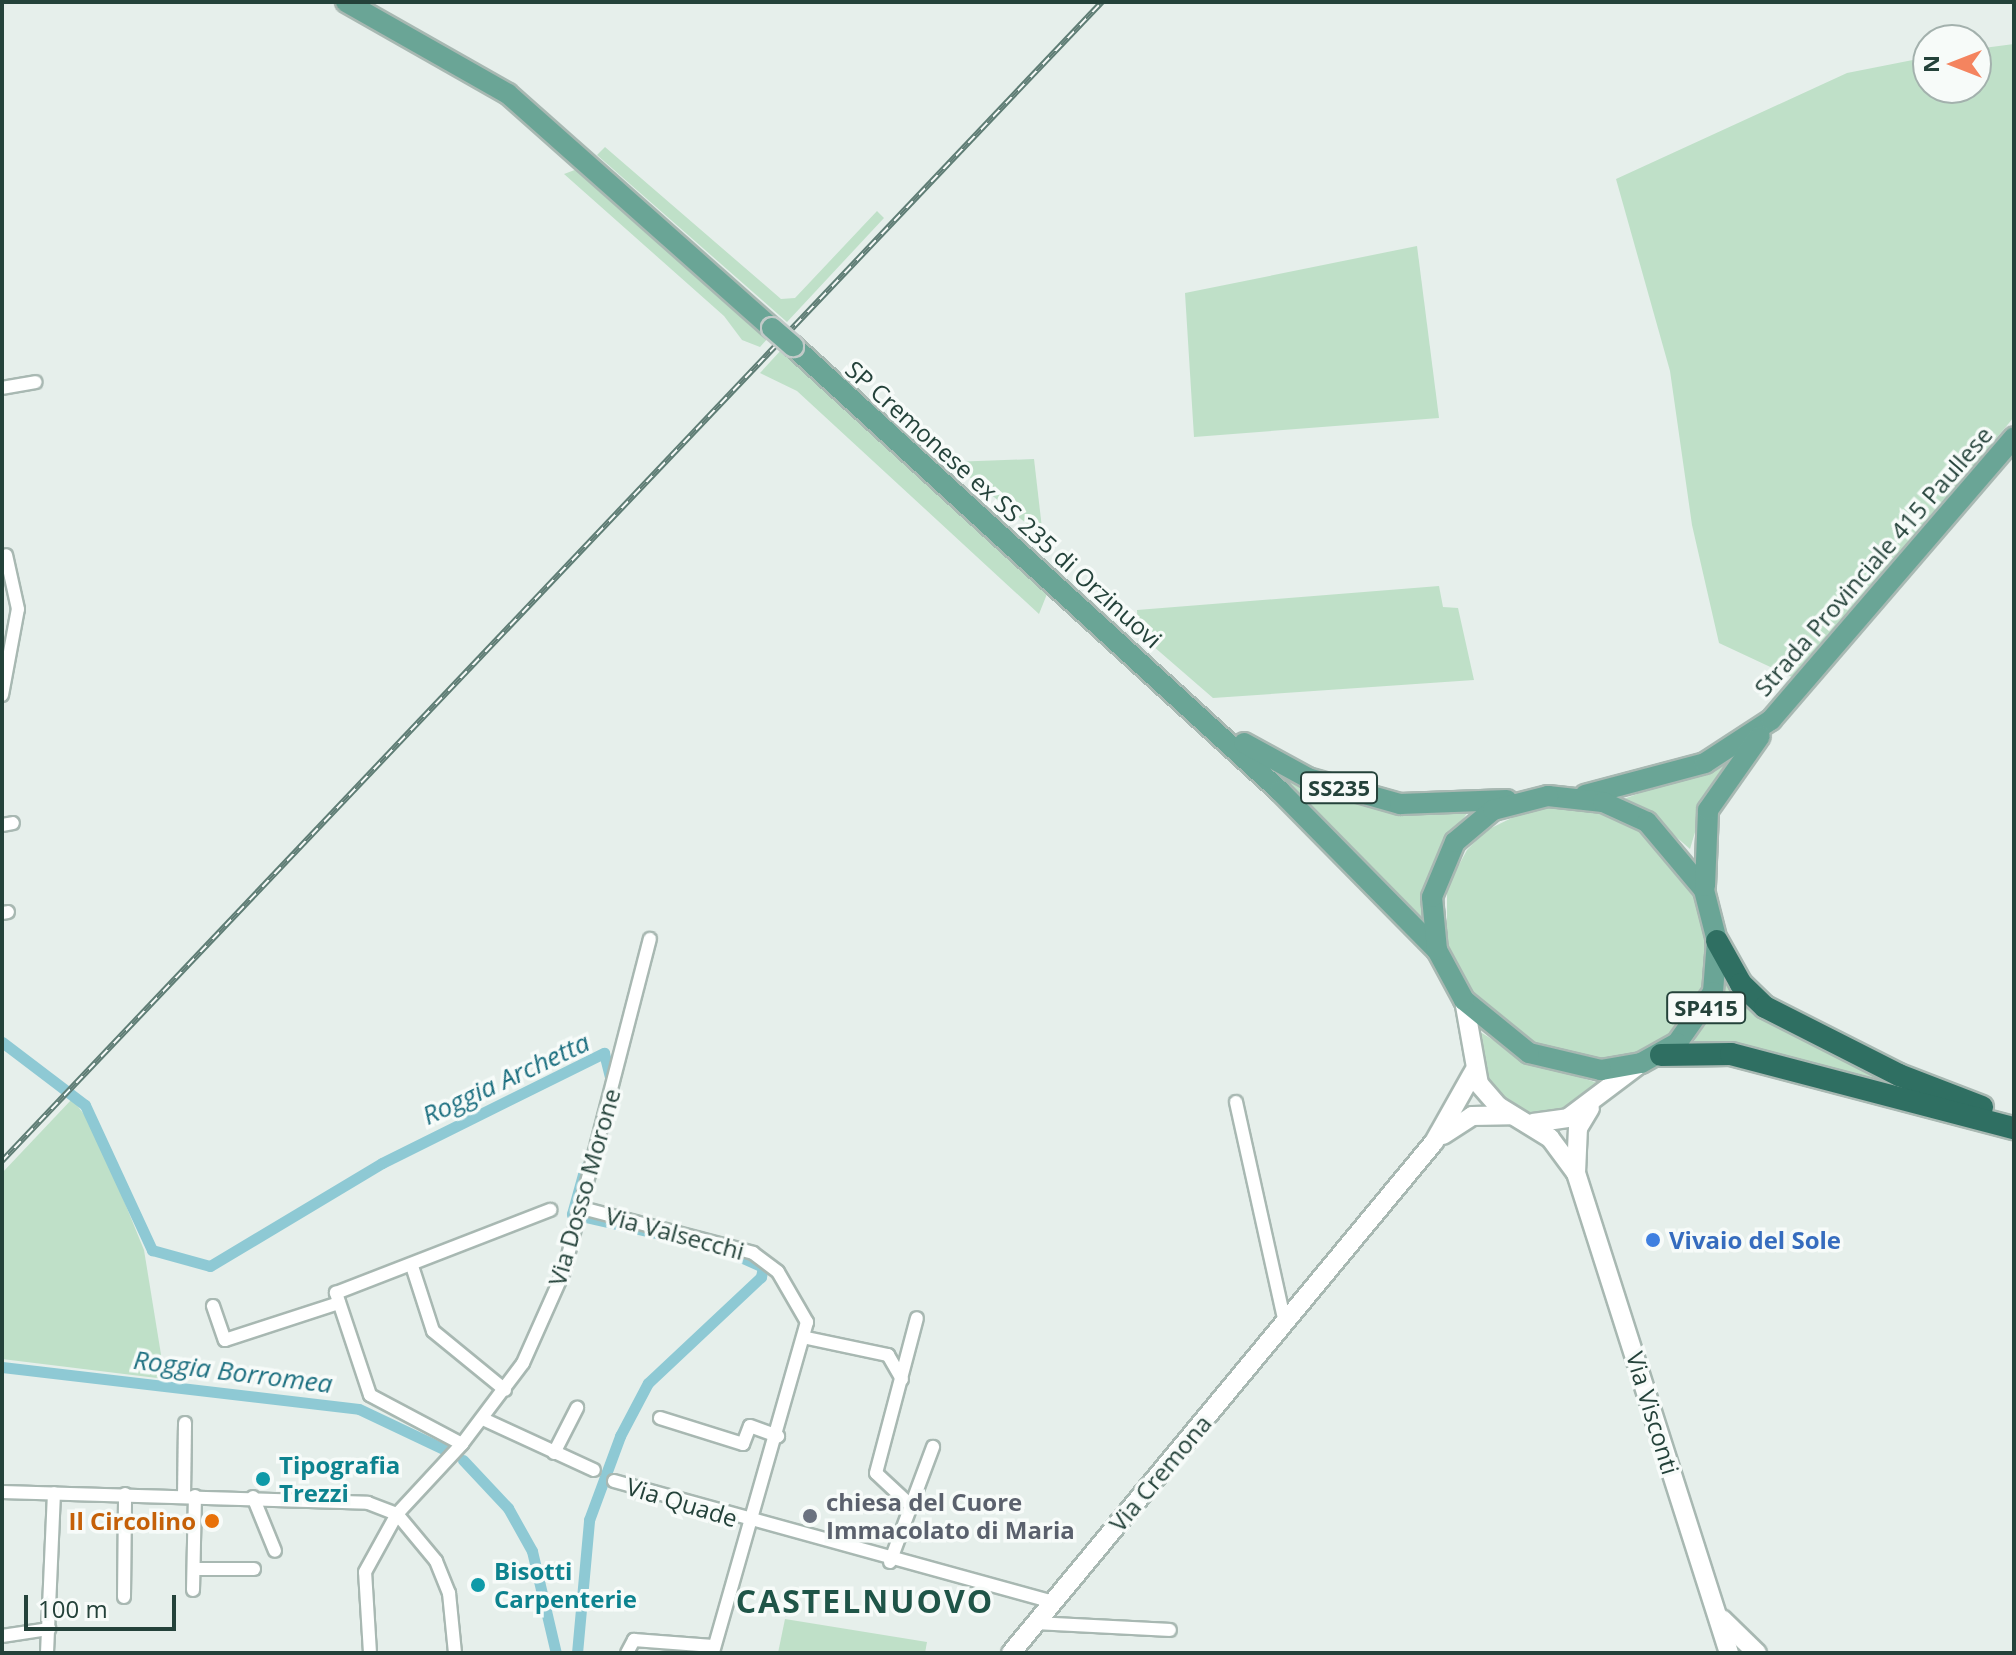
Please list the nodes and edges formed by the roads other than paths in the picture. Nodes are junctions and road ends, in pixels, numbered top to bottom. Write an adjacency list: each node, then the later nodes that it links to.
1 (346, 2): 7 (main road, SP Cremonese ex SS 235 di Orzinuovi, bridge)
2 (35, 382): 3 (street)
3 (2, 388)
4 (2014, 437): 8 (main road, Strada Provinciale 415 Paullese / SP415)
5 (6, 555): 6 (street)
6 (2, 695)
7 (1181, 700): 10 (main road, SS235); 14 (main road, SS235)
8 (1771, 720): 9 (main road, Strada Provinciale 415 Paullese / SP415); 11 (main road, Strada Provinciale 415 Paullese / SP415)
9 (1577, 796): 10 (main road, SP415); 11 (main road, SP415)
10 (1519, 800): 14 (main road, SP415)
11 (1704, 890): 13 (main road, SP415)
12 (650, 939): 27 (street, Via Dosso Morone)
13 (1717, 941): 16 (main road, SP415); 21 (highway, SP415)
14 (1437, 950): 15 (main road, SP415)
15 (1464, 1000): 16 (main road, SP415); 17 (main road)
16 (1651, 1059): 18 (main road); 23 (highway, SP415)
17 (1474, 1071): 20 (main road); 24 (main road, Via Cremona)
18 (1602, 1094): 22 (main road); 25 (main road)
19 (1236, 1102): 32 (street)
20 (1511, 1115): 22 (main road); 24 (main road, Via Cremona)
21 (2014, 1118)
22 (1533, 1123): 25 (main road)
23 (2014, 1128)
24 (1434, 1142): 32 (main road, Via Cremona)
25 (1576, 1173): 61 (main road, Via Visconti)
26 (550, 1210): 28 (street)
27 (580, 1214): 33 (street, Via Valsecchi); 35 (street, Via Dosso Morone)
28 (412, 1266): 29 (street); 35 (street)
29 (339, 1303): 30 (street); 41 (street)
30 (213, 1306)
31 (917, 1318): 34 (street)
32 (1285, 1323): 60 (main road, Via Cremona)
33 (807, 1338): 34 (street); 40 (street)
34 (902, 1379): 51 (street)
35 (505, 1390): 38 (street, Via Dosso Morone)
36 (577, 1408): 43 (street)
37 (660, 1418): 40 (street)
38 (483, 1419): 41 (street, Via Dosso Morone); 43 (street)
39 (185, 1423): 49 (street)
40 (778, 1436): 53 (street)
41 (462, 1444): 52 (street, Via Dosso Morone)
42 (933, 1447): 51 (street)
43 (554, 1453): 44 (street)
44 (594, 1470)
45 (614, 1481): 53 (street, Via Quade)
46 (2, 1492): 47 (street)
47 (54, 1493): 48 (street); 63 (street)
48 (125, 1494): 49 (street); 59 (street)
49 (190, 1496): 50 (street); 56 (street)
50 (253, 1497): 52 (street); 54 (street)
51 (907, 1502): 55 (street)
52 (397, 1514): 68 (street, Via Dosso Morone); 69 (street)
53 (749, 1523): 55 (street, Via Quade); 66 (street)
54 (275, 1551)
55 (890, 1562): 60 (street, Via Quade)
56 (194, 1569): 57 (street); 58 (street)
57 (254, 1569)
58 (193, 1590)
59 (124, 1597)
60 (1054, 1602): 62 (main road, Via Cremona)
61 (1716, 1612): 72 (main road, Via Visconti); 73 (main road)
62 (1036, 1623): 64 (street); 71 (main road, Via Cremona)
63 (49, 1629): 65 (street); 67 (street)
64 (1170, 1630)
65 (2, 1636)
66 (713, 1650): 70 (street)
67 (47, 1653)
68 (370, 1653)
69 (455, 1653)
70 (627, 1653)
71 (1011, 1653)
72 (1729, 1653)
73 (1757, 1653)

